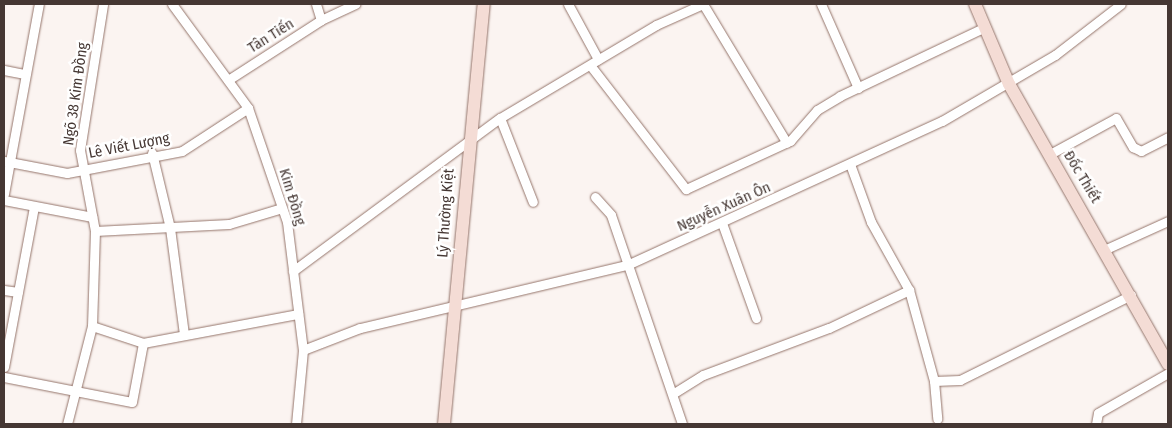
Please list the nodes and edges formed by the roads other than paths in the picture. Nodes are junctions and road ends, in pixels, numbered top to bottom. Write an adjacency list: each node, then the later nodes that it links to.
1 (40, 4): 18 (street)
2 (103, 4): 31 (street, Ngõ 38 Kim Đồng)
3 (172, 4): 19 (street, Kim Đồng)
4 (316, 4): 13 (street)
5 (356, 4): 13 (street, Tân Tiến)
6 (484, 4): 25 (street, Lý Thường Kiệt)
7 (568, 4): 15 (street)
8 (703, 4): 12 (street); 26 (street)
9 (821, 4): 21 (street)
10 (975, 4): 14 (street, Đốc Thiết)
11 (1121, 4): 20 (street, Nguyễn Xuân Ôn)
12 (692, 7): 15 (street)
13 (322, 20): 19 (street, Tân Tiến)
14 (985, 28): 20 (street, Đốc Thiết); 21 (street)
15 (598, 60): 16 (street)
16 (590, 65): 23 (street); 26 (street)
17 (4, 70): 18 (street)
18 (24, 74): 29 (street)
19 (228, 80): 22 (street, Kim Đồng)
20 (1009, 84): 28 (street, Đốc Thiết); 30 (street, Nguyễn Xuân Ôn)
21 (858, 88): 26 (street)
22 (248, 108): 27 (street, Lê Viết Lượng); 37 (street, Kim Đồng)
23 (500, 118): 25 (street); 35 (street)
24 (1168, 137): 28 (street)
25 (468, 142): 45 (street); 50 (street, Lý Thường Kiệt)
26 (787, 143)
27 (152, 153): 31 (street, Lê Viết Lượng); 41 (street)
28 (1050, 154): 43 (street, Đốc Thiết)
29 (7, 161): 31 (street, Lê Viết Lượng); 32 (street)
30 (850, 164): 40 (street, Nguyễn Xuân Ôn); 47 (street)
31 (83, 169): 38 (street, Ngõ 38 Kim Đồng)
32 (4, 194)
33 (595, 197): 44 (street)
34 (4, 200): 36 (street)
35 (533, 202)
36 (34, 207): 38 (street); 48 (street)
37 (282, 208): 41 (street); 45 (street, Kim Đồng)
38 (92, 217): 42 (street, Ngõ 38 Kim Đồng)
39 (1168, 221): 43 (street)
40 (722, 223): 44 (street, Nguyễn Xuân Ôn); 52 (street)
41 (170, 228): 42 (street); 54 (street)
42 (95, 230): 53 (street, Ngõ 38 Kim Đồng)
43 (1106, 249): 49 (street, Đốc Thiết)
44 (627, 264): 50 (street, Nguyễn Xuân Ôn); 63 (street)
45 (293, 271): 51 (street, Kim Đồng)
46 (4, 290): 48 (street)
47 (909, 290): 61 (street); 63 (street)
48 (18, 292): 58 (street)
49 (1131, 295): 57 (street, Đốc Thiết); 61 (street)
50 (455, 306): 56 (street, Nguyễn Xuân Ôn); 67 (street, Lý Thường Kiệt)
51 (298, 314): 54 (street); 56 (street, Kim Đồng)
52 (756, 318)
53 (92, 326): 55 (street); 62 (street, Ngõ 38 Kim Đồng)
54 (184, 334): 55 (street)
55 (143, 342): 62 (street)
56 (303, 350): 66 (street, Kim Đồng)
57 (1168, 364)
58 (4, 367)
59 (1168, 373): 69 (street)
60 (4, 377): 62 (street)
61 (934, 381): 64 (street)
62 (75, 390): 65 (street, Ngõ 38 Kim Đồng)
63 (674, 393): 68 (street)
64 (937, 419)
65 (67, 424)
66 (296, 424)
67 (444, 424)
68 (682, 424)
69 (1096, 424)

